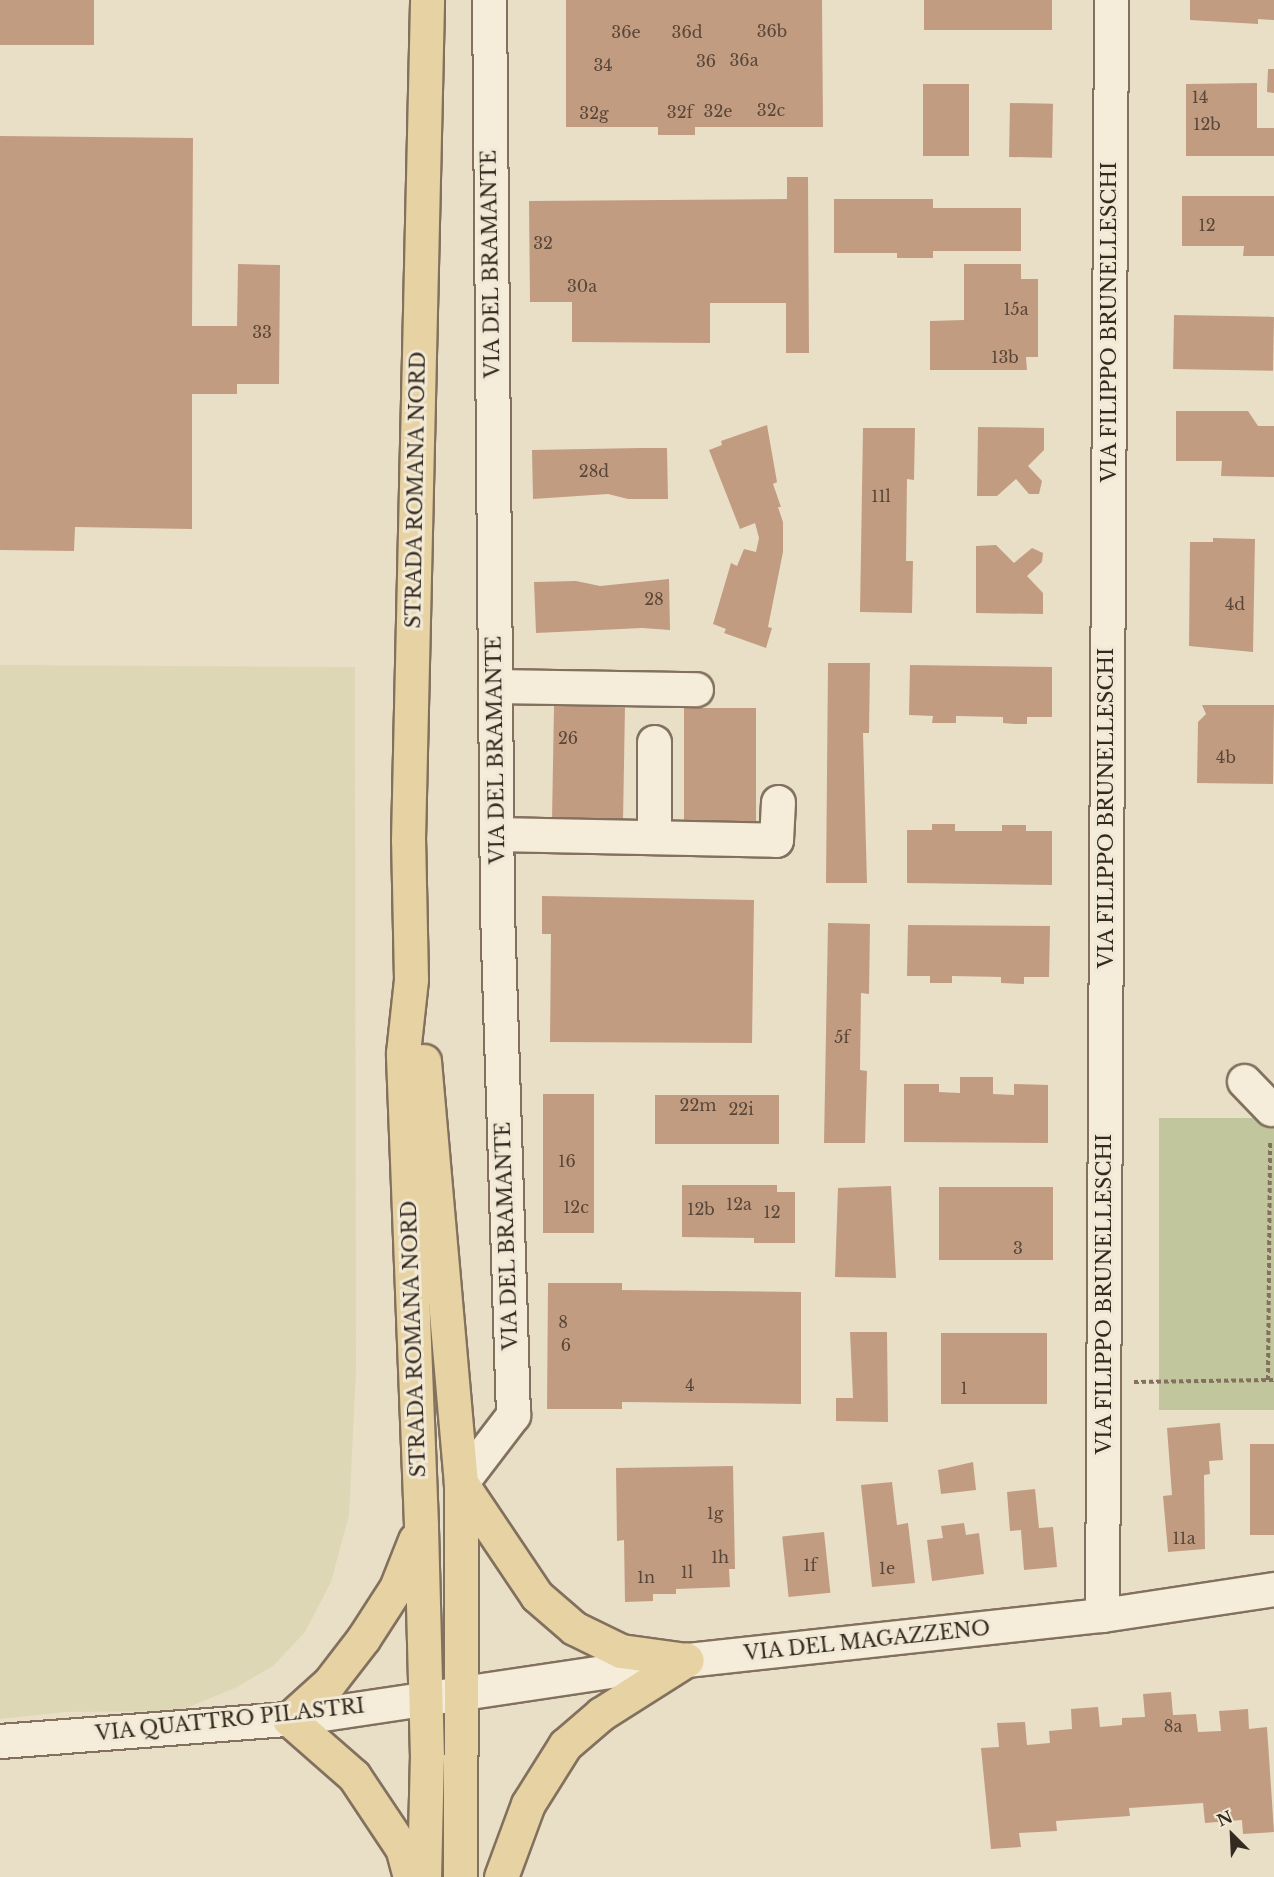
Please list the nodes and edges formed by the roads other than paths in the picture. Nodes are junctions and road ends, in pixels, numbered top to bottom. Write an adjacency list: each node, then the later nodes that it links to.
1 (426, 0): 10 (main road, STRADA ROMANA NORD)
2 (489, 0): 4 (street, VIA DEL BRAMANTE)
3 (1110, 0): 16 (street, VIA FILIPPO BRUNELLESCHI)
4 (495, 686): 5 (street); 8 (street, VIA DEL BRAMANTE)
5 (696, 689)
6 (654, 742): 9 (street)
7 (778, 802): 9 (street)
8 (496, 834): 9 (street); 13 (street, VIA DEL BRAMANTE)
9 (654, 837)
10 (411, 979): 13 (main road, STRADA ROMANA NORD); 14 (main road, STRADA ROMANA NORD)
11 (1244, 1081): 12 (street)
12 (1270, 1109)
13 (460, 1483): 17 (main road); 18 (main road, STRADA ROMANA NORD)
14 (421, 1524): 19 (main road, STRADA ROMANA NORD); 20 (main road)
15 (1274, 1589): 16 (street, VIA DEL MAGAZZENO)
16 (1102, 1615): 17 (street, VIA DEL MAGAZZENO)
17 (686, 1660): 18 (street, VIA DEL MAGAZZENO); 25 (main road)
18 (460, 1694): 19 (street, VIA QUATTRO PILASTRI); 24 (main road, STRADA ROMANA NORD)
19 (424, 1699): 20 (street, VIA QUATTRO PILASTRI); 23 (main road, STRADA ROMANA NORD)
20 (290, 1719): 21 (street, VIA QUATTRO PILASTRI); 22 (main road)
21 (0, 1741)
22 (410, 1877)
23 (424, 1877)
24 (460, 1877)
25 (501, 1877)

